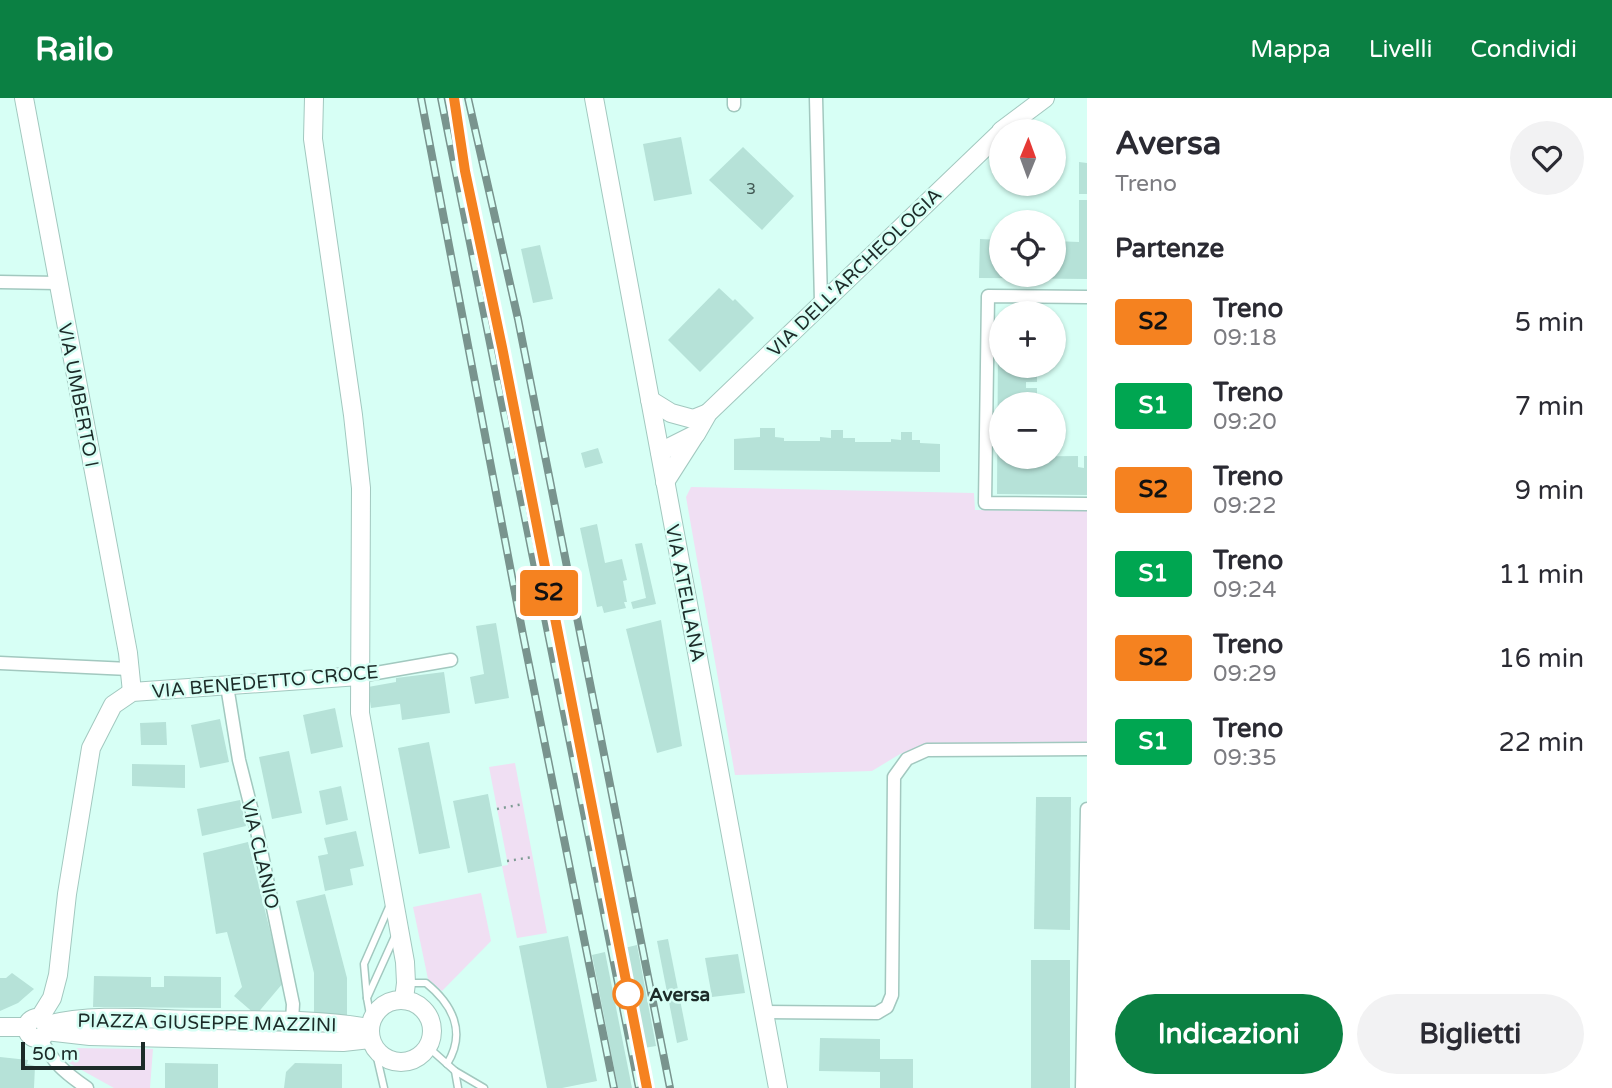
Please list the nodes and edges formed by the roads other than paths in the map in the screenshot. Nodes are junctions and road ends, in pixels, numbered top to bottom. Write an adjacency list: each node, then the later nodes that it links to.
1 (24, 98): 9 (main road, VIA UMBERTO I)
2 (314, 98): 21 (main road)
3 (594, 98): 12 (main road, VIA ATELLANA)
4 (816, 98): 11 (street)
5 (1045, 98): 6 (main road, VIA DELL'ARCHEOLOGIA)
6 (1017, 119)
7 (989, 142): 11 (main road, VIA DELL'ARCHEOLOGIA)
8 (0, 282): 9 (street)
9 (58, 283): 20 (main road, VIA UMBERTO I)
10 (1087, 298): 17 (street)
11 (821, 302): 13 (main road, VIA DELL'ARCHEOLOGIA)
12 (650, 400): 13 (main road); 14 (main road, VIA ATELLANA)
13 (699, 422): 14 (main road, VIA DELL'ARCHEOLOGIA); 15 (main road); 16 (main road)
14 (655, 430): 15 (main road, VIA ATELLANA)
15 (660, 452): 16 (main road, VIA ATELLANA)
16 (666, 482): 31 (main road, VIA ATELLANA)
17 (1087, 504)
18 (451, 660): 21 (street, VIA BENEDETTO CROCE)
19 (0, 663): 20 (street)
20 (130, 669): 23 (main road, VIA UMBERTO I)
21 (359, 677): 22 (main road, VIA BENEDETTO CROCE); 27 (main road)
22 (227, 686): 23 (main road, VIA BENEDETTO CROCE); 32 (street, VIA CLANIO)
23 (132, 692): 34 (main road, VIA BENEDETTO CROCE)
24 (1087, 749): 31 (street)
25 (1087, 809): 26 (street)
26 (1087, 838): 44 (street)
27 (393, 899): 28 (main road); 30 (lane)
28 (399, 928): 29 (main road); 30 (lane)
29 (405, 991): 35 (main road); 36 (main road); 37 (lane)
30 (367, 998): 35 (lane)
31 (764, 1012): 43 (main road, VIA ATELLANA)
32 (292, 1021): 34 (main road, PIAZZA GIUSEPPE MAZZINI); 35 (main road, PIAZZA GIUSEPPE MAZZINI)
33 (0, 1027): 34 (main road)
34 (40, 1028): 35 (main road, PIAZZA GIUSEPPE MAZZINI); 39 (street)
35 (371, 1034): 36 (main road, PIAZZA GIUSEPPE MAZZINI); 40 (lane)
36 (428, 1047): 37 (lane)
37 (447, 1064): 38 (lane)
38 (455, 1071): 41 (lane); 42 (lane)
39 (88, 1088)
40 (384, 1088)
41 (458, 1088)
42 (484, 1088)
43 (778, 1088)
44 (1082, 1088)

